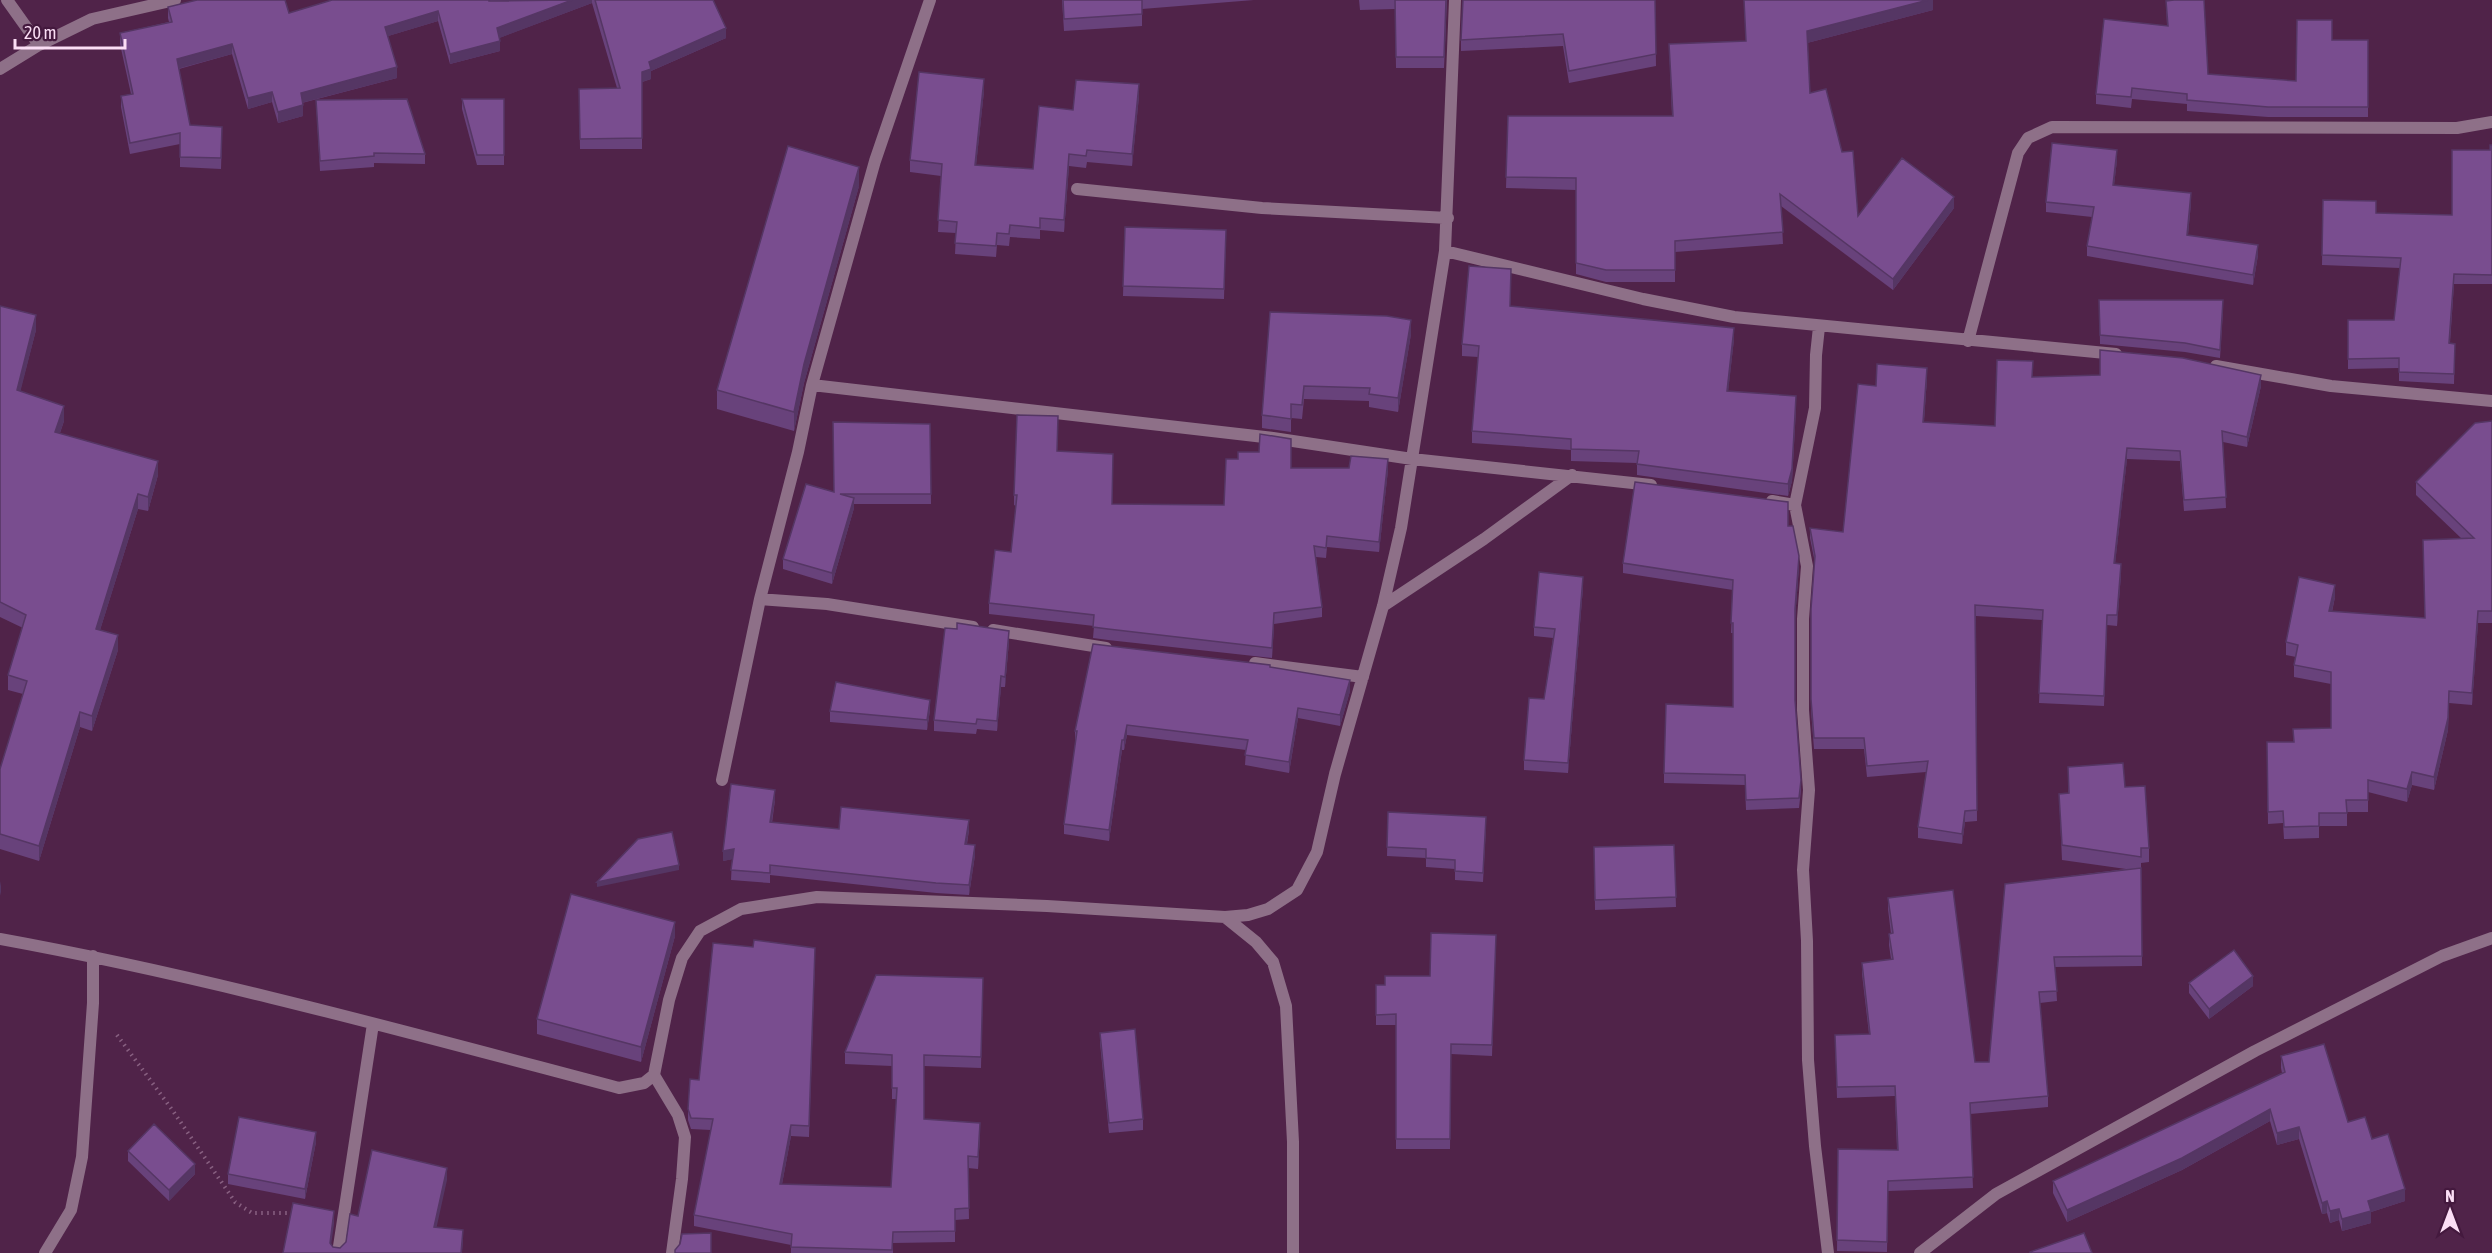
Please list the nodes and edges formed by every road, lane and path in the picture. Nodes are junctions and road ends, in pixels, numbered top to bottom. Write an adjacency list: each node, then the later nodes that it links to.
1 (7, 0): 5 (street)
2 (175, 0): 5 (street)
3 (930, 0): 15 (street)
4 (1455, 0): 9 (street)
5 (39, 45): 6 (street)
6 (0, 69)
7 (2492, 122): 12 (street)
8 (1077, 189): 9 (street)
9 (1448, 218): 10 (street)
10 (1445, 251): 11 (street); 17 (street)
11 (1819, 327): 12 (street); 21 (street)
12 (1968, 340): 13 (street)
13 (2131, 356)
14 (2207, 364): 16 (street)
15 (812, 385): 17 (street); 22 (street)
16 (2492, 401)
17 (1412, 459): 18 (street); 23 (street)
18 (1572, 475): 19 (street); 23 (street)
19 (1663, 487)
20 (1764, 500): 21 (street)
21 (1795, 505): 40 (street)
22 (760, 599): 24 (street); 27 (street)
23 (1383, 606): 26 (street)
24 (1118, 649)
25 (1244, 662): 26 (street)
26 (1363, 677): 28 (street)
27 (722, 780)
28 (1226, 916): 34 (street); 39 (street)
29 (0, 939): 31 (street)
30 (2492, 939): 41 (street)
31 (93, 956): 32 (street); 33 (street)
32 (93, 1003): 35 (path); 36 (street)
33 (373, 1024): 34 (street); 37 (street)
34 (654, 1075): 38 (street)
35 (297, 1213)
36 (45, 1253)
37 (338, 1253)
38 (672, 1253)
39 (1293, 1253)
40 (1828, 1253)
41 (1920, 1253)

